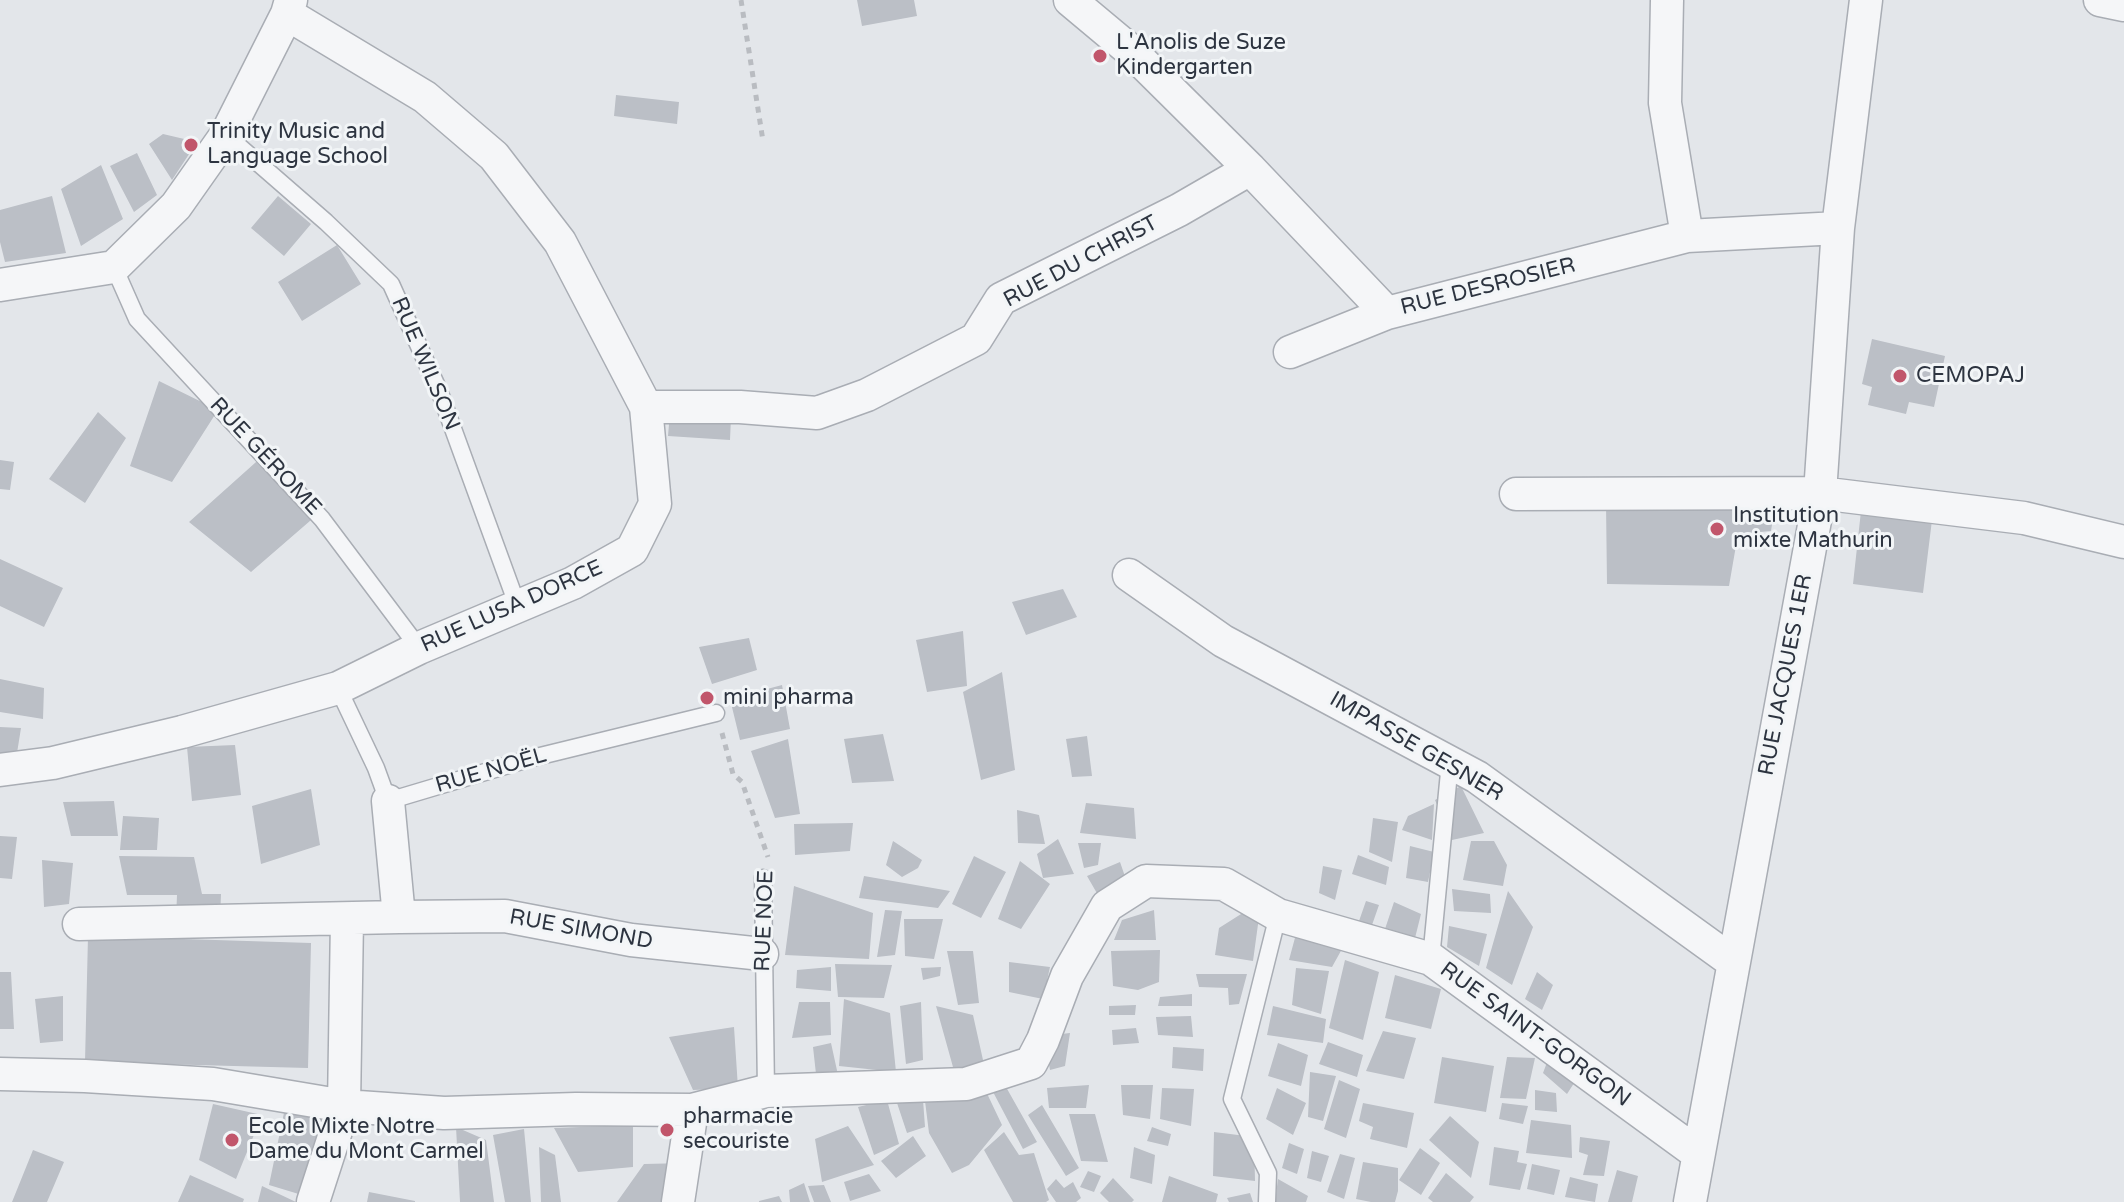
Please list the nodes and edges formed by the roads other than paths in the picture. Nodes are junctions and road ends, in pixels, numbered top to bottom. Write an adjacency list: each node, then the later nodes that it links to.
1 (1070, 0): 8 (street, RUE DESROSIER)
2 (1667, 0): 10 (street)
3 (1866, 0): 9 (street, RUE JACQUES 1ER)
4 (2100, 0): 5 (street)
5 (2124, 5)
6 (289, 7): 7 (street); 15 (street, RUE LUSA DORCE)
7 (226, 135): 11 (street); 20 (lane, RUE WILSON)
8 (1250, 169): 13 (street, RUE DESROSIER); 15 (street, RUE DU CHRIST)
9 (1838, 228): 10 (street, RUE DESROSIER); 16 (street, RUE JACQUES 1ER)
10 (1687, 236): 13 (street, RUE DESROSIER)
11 (114, 267): 12 (street); 21 (lane, RUE GÉROME)
12 (0, 285)
13 (1387, 313): 14 (street)
14 (1290, 352)
15 (646, 407): 20 (street, RUE LUSA DORCE)
16 (1820, 493): 17 (street); 18 (street); 34 (street, RUE JACQUES 1ER)
17 (1516, 494)
18 (2124, 542)
19 (1129, 575): 24 (street, IMPASSE GESNER)
20 (518, 607): 21 (street, RUE LUSA DORCE)
21 (419, 648): 22 (street, RUE LUSA DORCE)
22 (338, 688): 25 (street, RUE LUSA DORCE); 26 (lane)
23 (716, 713): 26 (lane, RUE NOËL)
24 (1450, 762): 33 (lane); 34 (street, IMPASSE GESNER)
25 (0, 770)
26 (388, 801): 29 (street)
27 (763, 878): 32 (lane, RUE NOE)
28 (1278, 915): 33 (street, RUE SAINT-GORGON); 36 (street, RUE SAINT-GORGON); 42 (lane)
29 (399, 917): 30 (street, RUE SIMOND); 32 (street, RUE SIMOND)
30 (347, 919): 31 (street, RUE SIMOND); 37 (street)
31 (79, 924)
32 (762, 954): 36 (lane, RUE NOE)
33 (1431, 959): 39 (street, RUE SAINT-GORGON)
34 (1733, 962): 39 (street, RUE JACQUES 1ER)
35 (0, 1074): 37 (street, RUE SAINT-GORGON)
36 (766, 1091): 38 (street, RUE SAINT-GORGON)
37 (344, 1106): 38 (street, RUE SAINT-GORGON); 40 (street)
38 (692, 1110): 41 (street)
39 (1697, 1153): 43 (street, RUE JACQUES 1ER)
40 (313, 1202)
41 (678, 1202)
42 (1267, 1202)
43 (1690, 1202)

